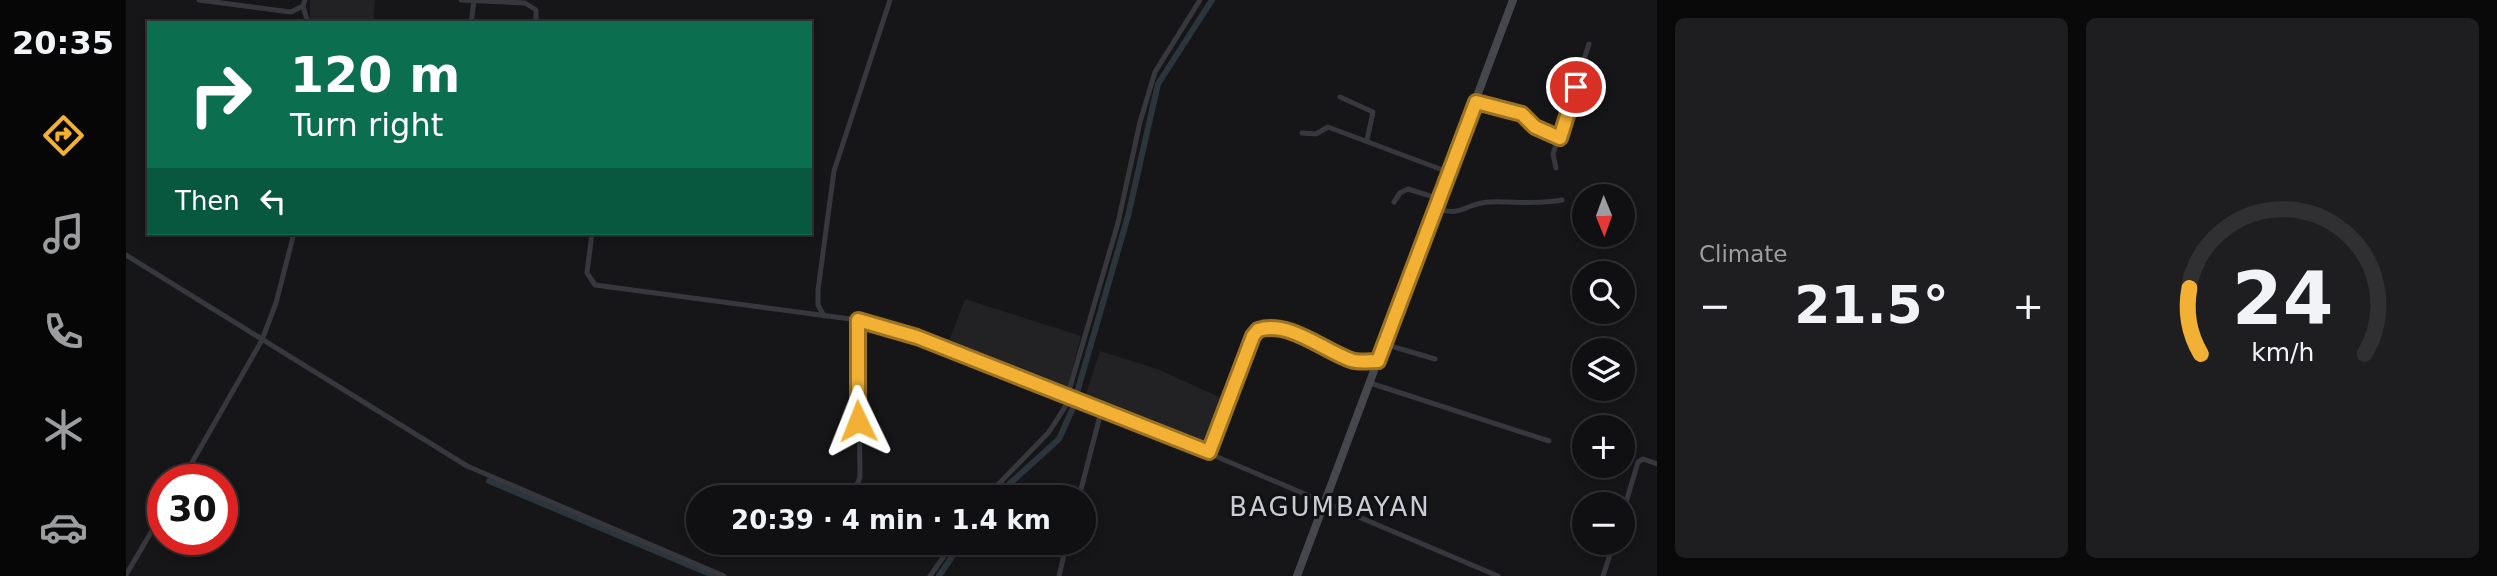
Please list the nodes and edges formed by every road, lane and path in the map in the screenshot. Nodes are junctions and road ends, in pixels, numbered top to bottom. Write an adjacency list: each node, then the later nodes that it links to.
1 (199, 0): 7 (street)
2 (461, 0): 6 (street)
3 (890, 0): 26 (street)
4 (1200, 0): 35 (street)
5 (1513, 0): 13 (main road)
6 (476, 1): 9 (street); 10 (street)
7 (304, 3): 8 (street)
8 (308, 21)
9 (471, 21)
10 (536, 21)
11 (1589, 44): 15 (street)
12 (1340, 97): 16 (street)
13 (1476, 102): 15 (street); 18 (main road)
14 (1302, 133): 16 (street)
15 (1560, 138): 17 (street)
16 (1367, 140): 18 (street)
17 (1556, 168)
18 (1448, 173): 19 (main road)
19 (1437, 198): 21 (street); 22 (main road)
20 (1562, 200): 22 (street)
21 (1394, 201)
22 (1434, 207): 31 (main road)
23 (293, 235): 30 (street)
24 (592, 235): 27 (street)
25 (126, 256): 30 (street)
26 (818, 305): 27 (street); 28 (street)
27 (812, 314): 28 (street)
28 (824, 316): 29 (street)
29 (858, 320): 35 (street); 41 (street)
30 (262, 340): 39 (street); 51 (street)
31 (1384, 344): 32 (street); 33 (main road)
32 (1435, 359)
33 (1378, 361): 34 (main road); 38 (street)
34 (1370, 383): 37 (street); 45 (main road)
35 (1071, 396): 36 (street); 42 (street)
36 (1102, 408): 38 (street); 43 (street)
37 (1549, 441)
38 (1209, 452): 45 (street)
39 (191, 464)
40 (1657, 464): 44 (street)
41 (857, 485)
42 (998, 485)
43 (1082, 485)
44 (1629, 492)
45 (1326, 501): 54 (main road); 55 (street)
46 (147, 539): 50 (street)
47 (945, 555): 52 (street)
48 (1064, 555): 53 (street)
49 (1610, 555): 56 (street)
50 (126, 575)
51 (724, 576)
52 (930, 576)
53 (1059, 576)
54 (1297, 576)
55 (1498, 576)
56 (1603, 576)

